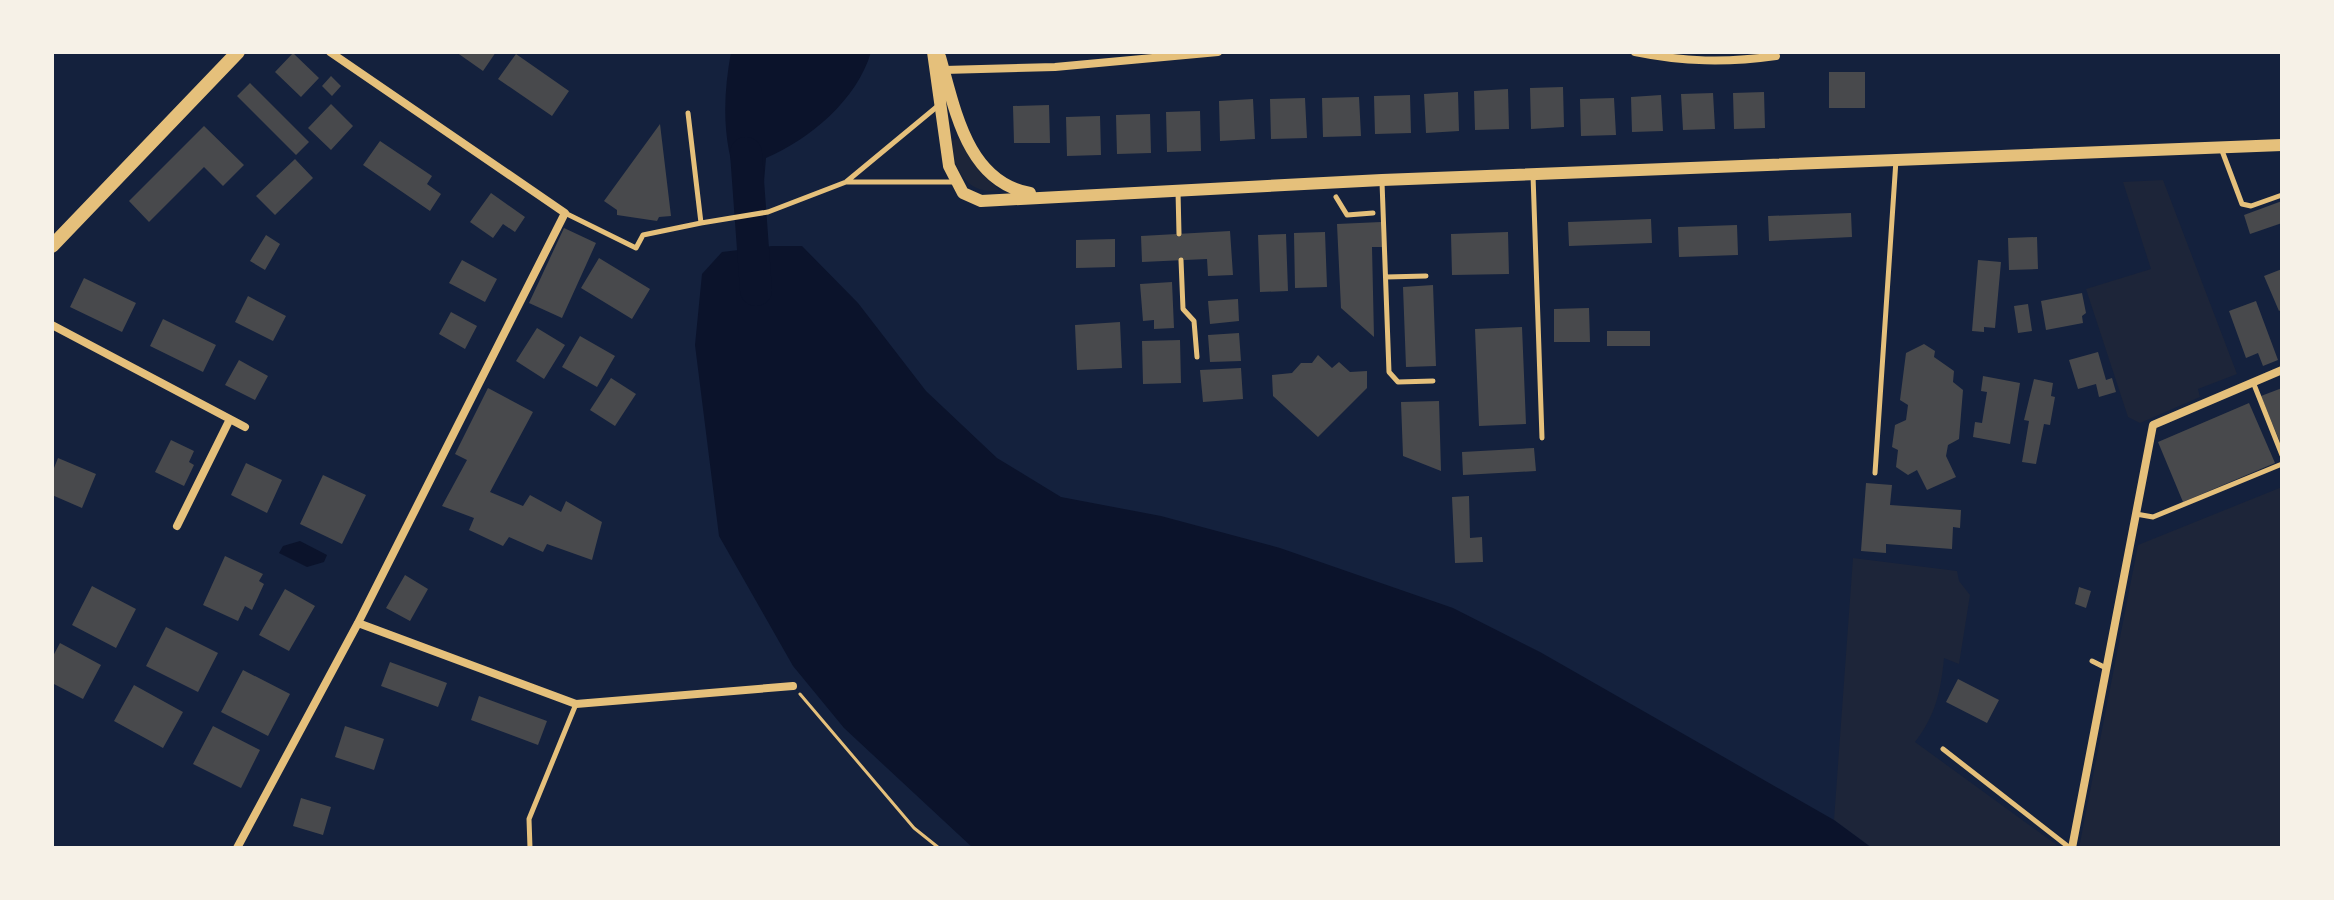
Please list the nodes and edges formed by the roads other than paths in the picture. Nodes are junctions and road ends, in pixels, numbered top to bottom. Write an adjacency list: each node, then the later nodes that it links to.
1 (238, 52): 25 (main road)
2 (330, 52): 21 (street)
3 (936, 52): 7 (street); 8 (street)
4 (1218, 52): 7 (street)
5 (1635, 52): 6 (street)
6 (1776, 56)
7 (944, 70): 18 (street)
8 (940, 104): 15 (lane); 16 (street)
9 (688, 113): 23 (lane)
10 (2282, 145): 11 (street)
11 (2221, 148): 12 (street); 19 (lane)
12 (1896, 159): 13 (street); 39 (lane)
13 (1533, 174): 14 (street); 36 (lane)
14 (1382, 180): 17 (street); 28 (lane)
15 (846, 182): 16 (lane); 23 (lane)
16 (955, 182): 18 (street)
17 (1178, 189): 18 (street); 24 (lane)
18 (1041, 195)
19 (2282, 195)
20 (1336, 197): 22 (lane)
21 (565, 213): 23 (lane); 42 (street)
22 (1373, 213)
23 (701, 223)
24 (1179, 234)
25 (55, 238)
26 (1181, 260): 30 (lane)
27 (1426, 276): 28 (lane)
28 (1386, 277): 32 (lane)
29 (52, 325): 34 (street)
30 (1197, 357)
31 (2282, 370): 33 (street)
32 (1433, 381)
33 (2253, 382): 37 (lane); 40 (street)
34 (230, 419): 35 (street); 41 (street)
35 (245, 427)
36 (1542, 438)
37 (2282, 455)
38 (2282, 464): 40 (lane)
39 (1875, 473)
40 (2136, 514): 44 (street)
41 (177, 526)
42 (358, 623): 46 (street); 48 (street)
43 (2092, 661): 44 (lane)
44 (2107, 668): 50 (street)
45 (793, 686): 46 (street)
46 (576, 704): 49 (lane)
47 (1943, 749): 50 (lane)
48 (237, 848)
49 (530, 848)
50 (2071, 848)

